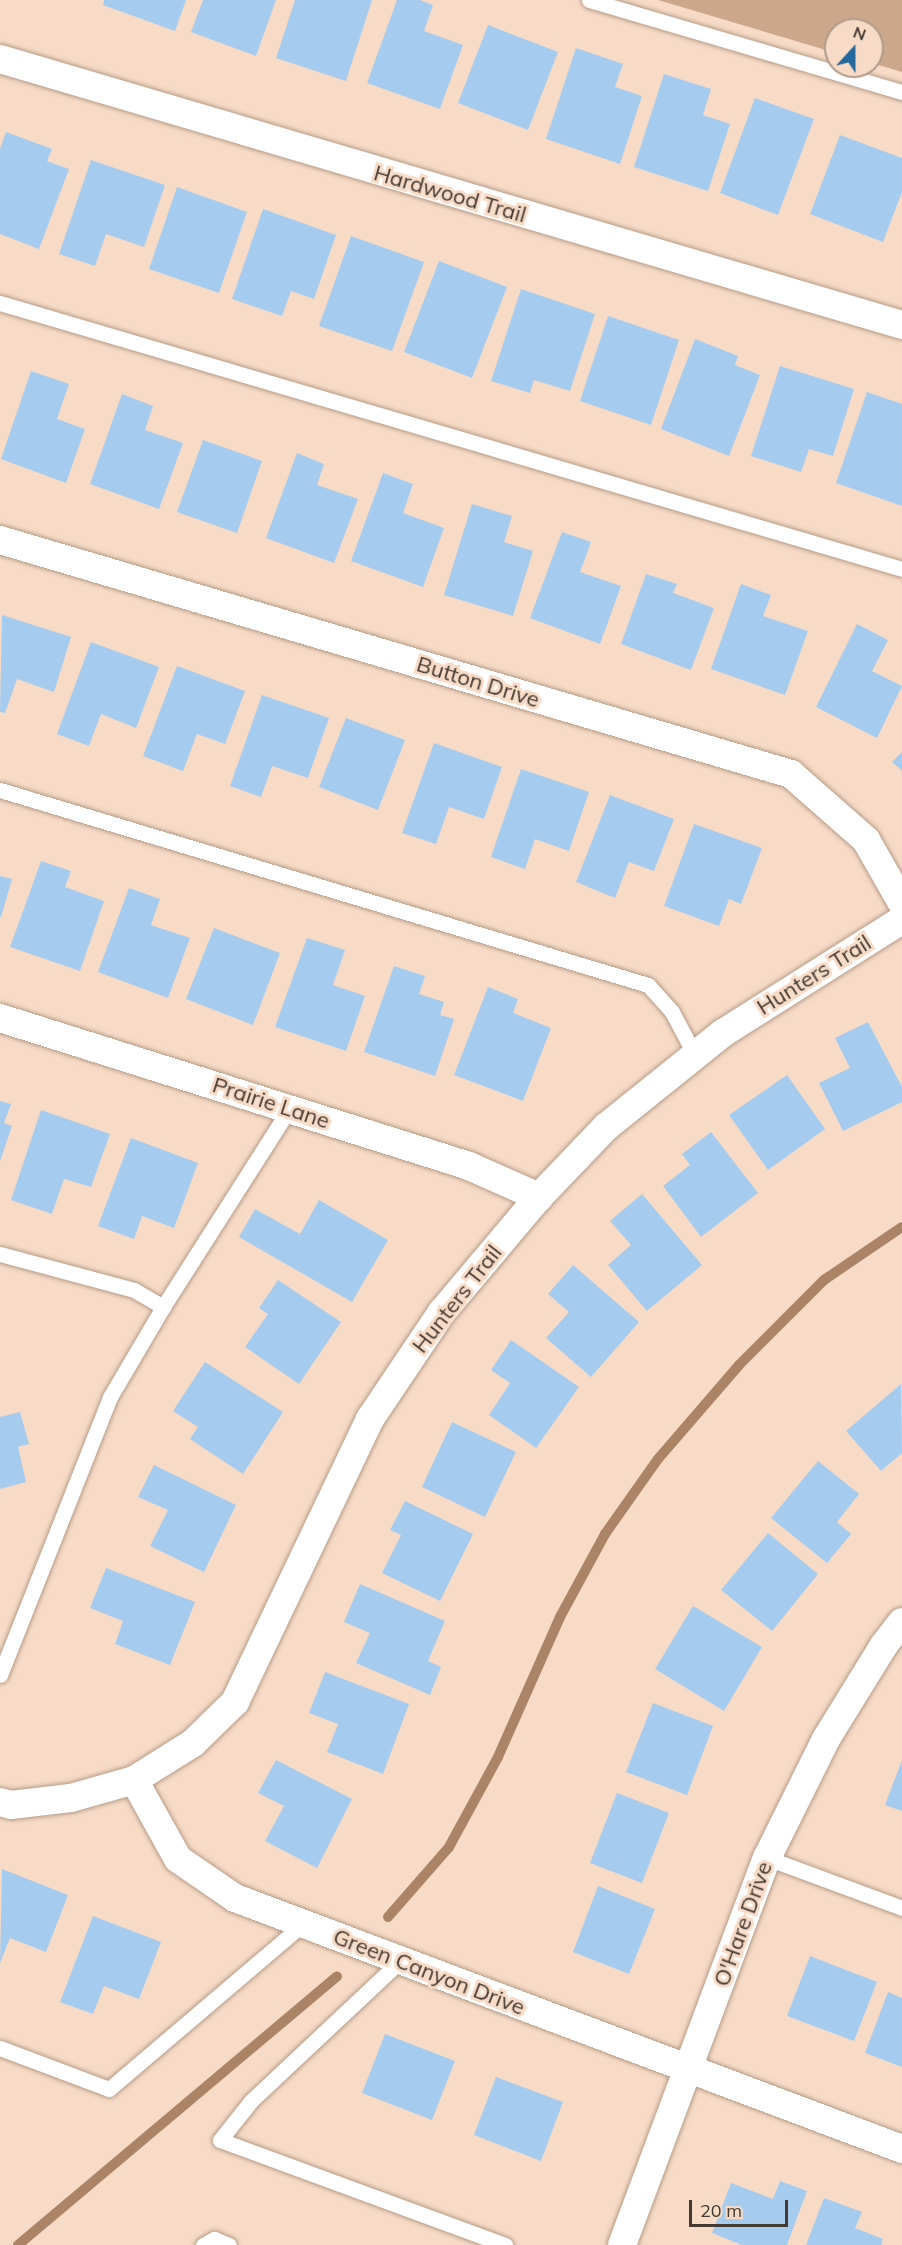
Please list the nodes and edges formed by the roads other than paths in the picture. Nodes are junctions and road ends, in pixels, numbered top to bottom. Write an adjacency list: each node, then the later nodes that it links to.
1 (589, 0): 3 (lane)
2 (0, 59): 5 (street, Hardwood Trail)
3 (902, 92)
4 (0, 303): 7 (lane)
5 (902, 325)
6 (0, 540): 9 (street, Button Drive)
7 (902, 569)
8 (0, 790): 12 (lane)
9 (902, 903)
10 (902, 920): 12 (street, Hunters Trail)
11 (0, 1018): 13 (street, Prairie Lane)
12 (695, 1055): 14 (street, Hunters Trail)
13 (289, 1109): 14 (street, Prairie Lane); 16 (lane)
14 (539, 1197): 20 (street, Hunters Trail)
15 (0, 1254): 16 (lane)
16 (163, 1307): 19 (lane)
17 (902, 1622): 18 (street, O'Hare Drive)
18 (893, 1648): 22 (street, O'Hare Drive)
19 (0, 1675)
20 (134, 1780): 21 (street); 24 (street, Green Canyon Drive)
21 (0, 1802)
22 (767, 1858): 23 (lane); 27 (street, O'Hare Drive)
23 (902, 1908)
24 (303, 1924): 25 (street, Green Canyon Drive); 26 (lane)
25 (400, 1961): 27 (street, Green Canyon Drive); 31 (lane)
26 (0, 2048)
27 (689, 2070): 28 (street, Green Canyon Drive); 32 (street, O'Hare Drive)
28 (902, 2149)
29 (203, 2245): 30 (lane)
30 (229, 2245)
31 (505, 2245)
32 (622, 2245)

